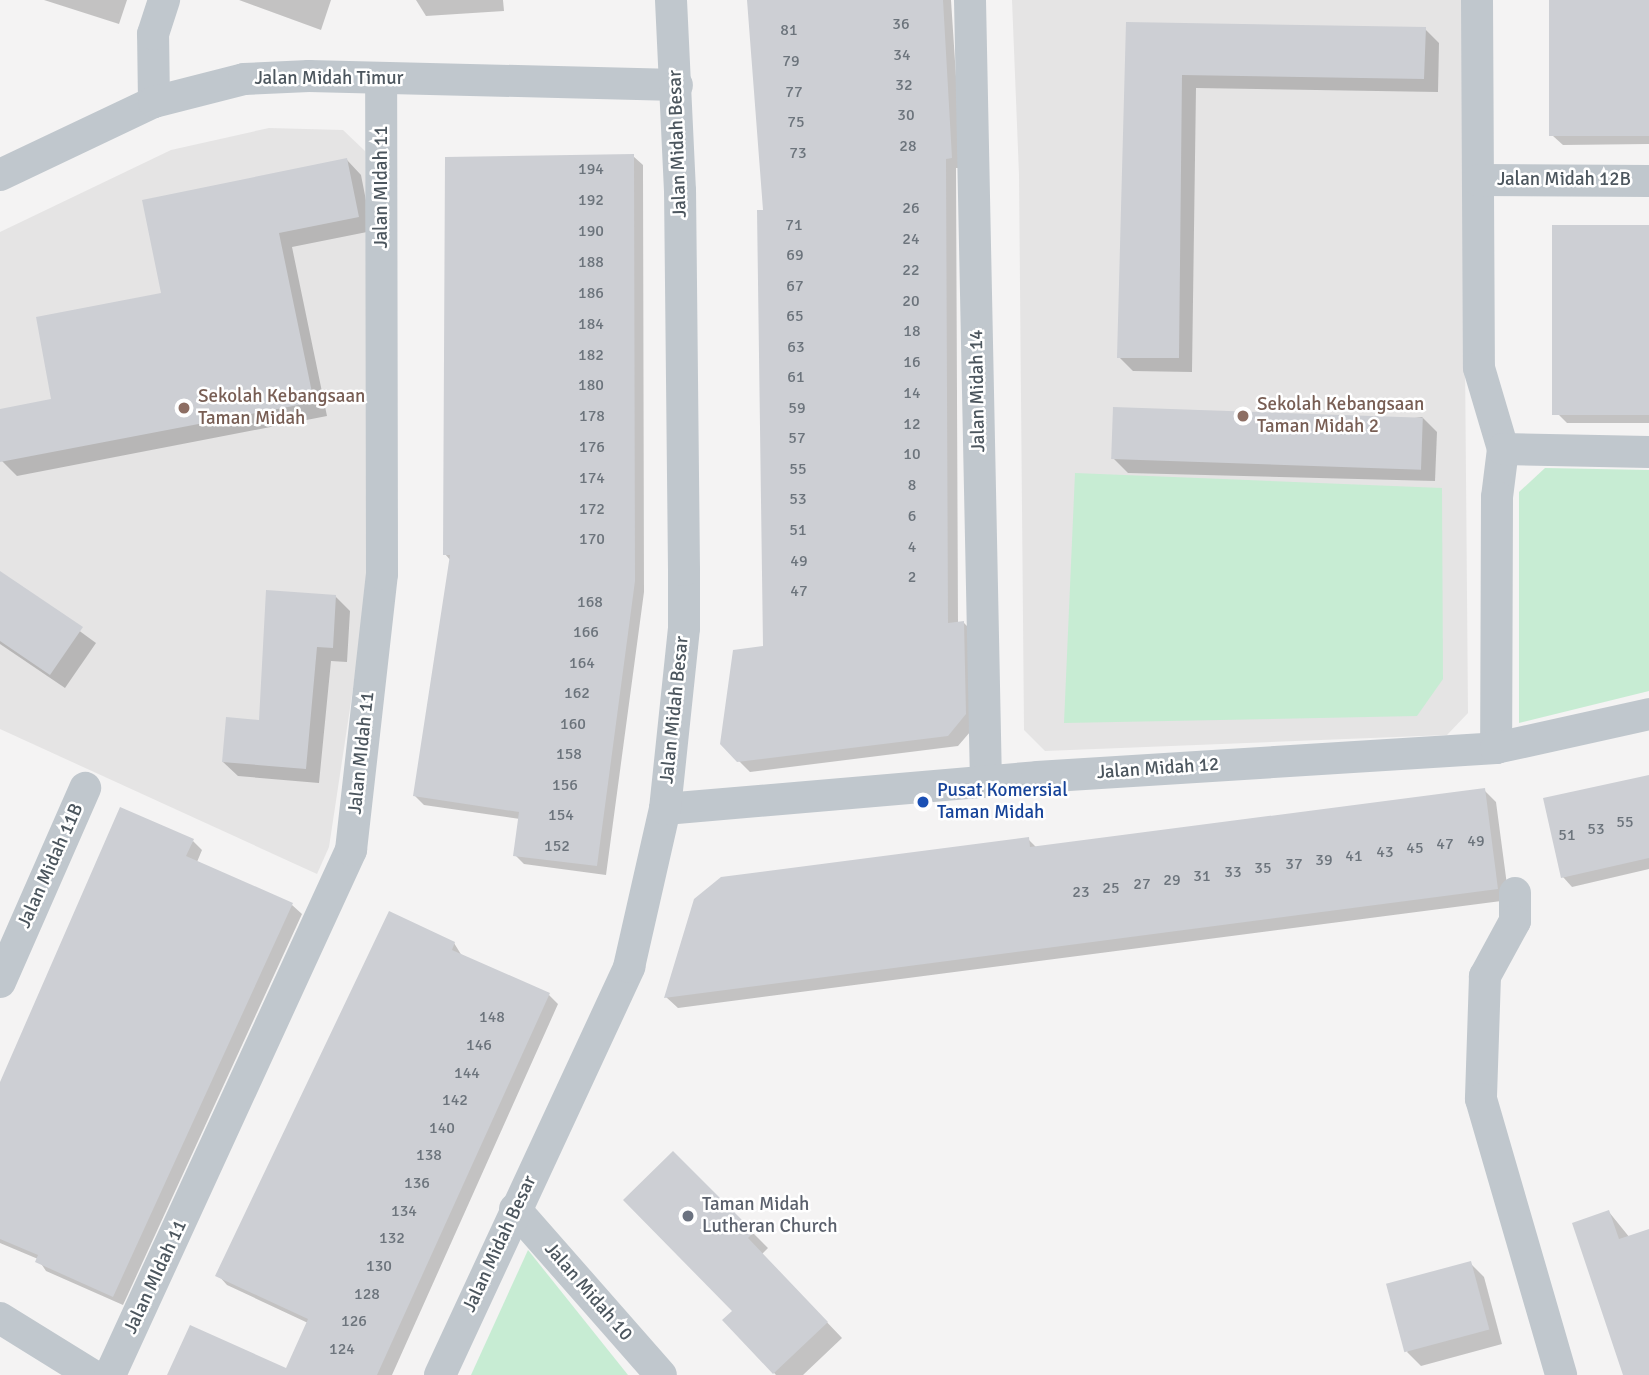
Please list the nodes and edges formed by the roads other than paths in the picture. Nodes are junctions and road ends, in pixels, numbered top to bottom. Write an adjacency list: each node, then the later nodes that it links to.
1 (164, 0): 7 (street)
2 (671, 0): 6 (street, Jalan Midah Besar)
3 (970, 0): 15 (street, Jalan Midah 14)
4 (1477, 0): 9 (street)
5 (381, 79): 6 (street, Jalan Midah Timur); 7 (street, Jalan Midah Timur); 23 (street, Jalan MIdah 11)
6 (677, 85): 17 (street, Jalan Midah Besar)
7 (154, 102): 8 (street, Jalan Midah Timur)
8 (0, 175)
9 (1478, 180): 10 (street, Jalan Midah 12B); 11 (street)
10 (1649, 181)
11 (1503, 449): 12 (street); 14 (street)
12 (1649, 452)
13 (1649, 713): 14 (street, Jalan Midah 12)
14 (1496, 748): 15 (street, Jalan Midah 12)
15 (986, 782): 17 (street, Jalan Midah 12)
16 (85, 788): 19 (street, Jalan Midah 11B)
17 (665, 809): 20 (street, Jalan Midah Besar)
18 (1515, 893): 26 (street)
19 (0, 982)
20 (515, 1209): 24 (street, Jalan Midah Besar); 25 (street, Jalan Midah 10)
21 (0, 1318): 22 (street)
22 (92, 1375)
23 (110, 1375)
24 (440, 1375)
25 (661, 1375)
26 (1562, 1375)

